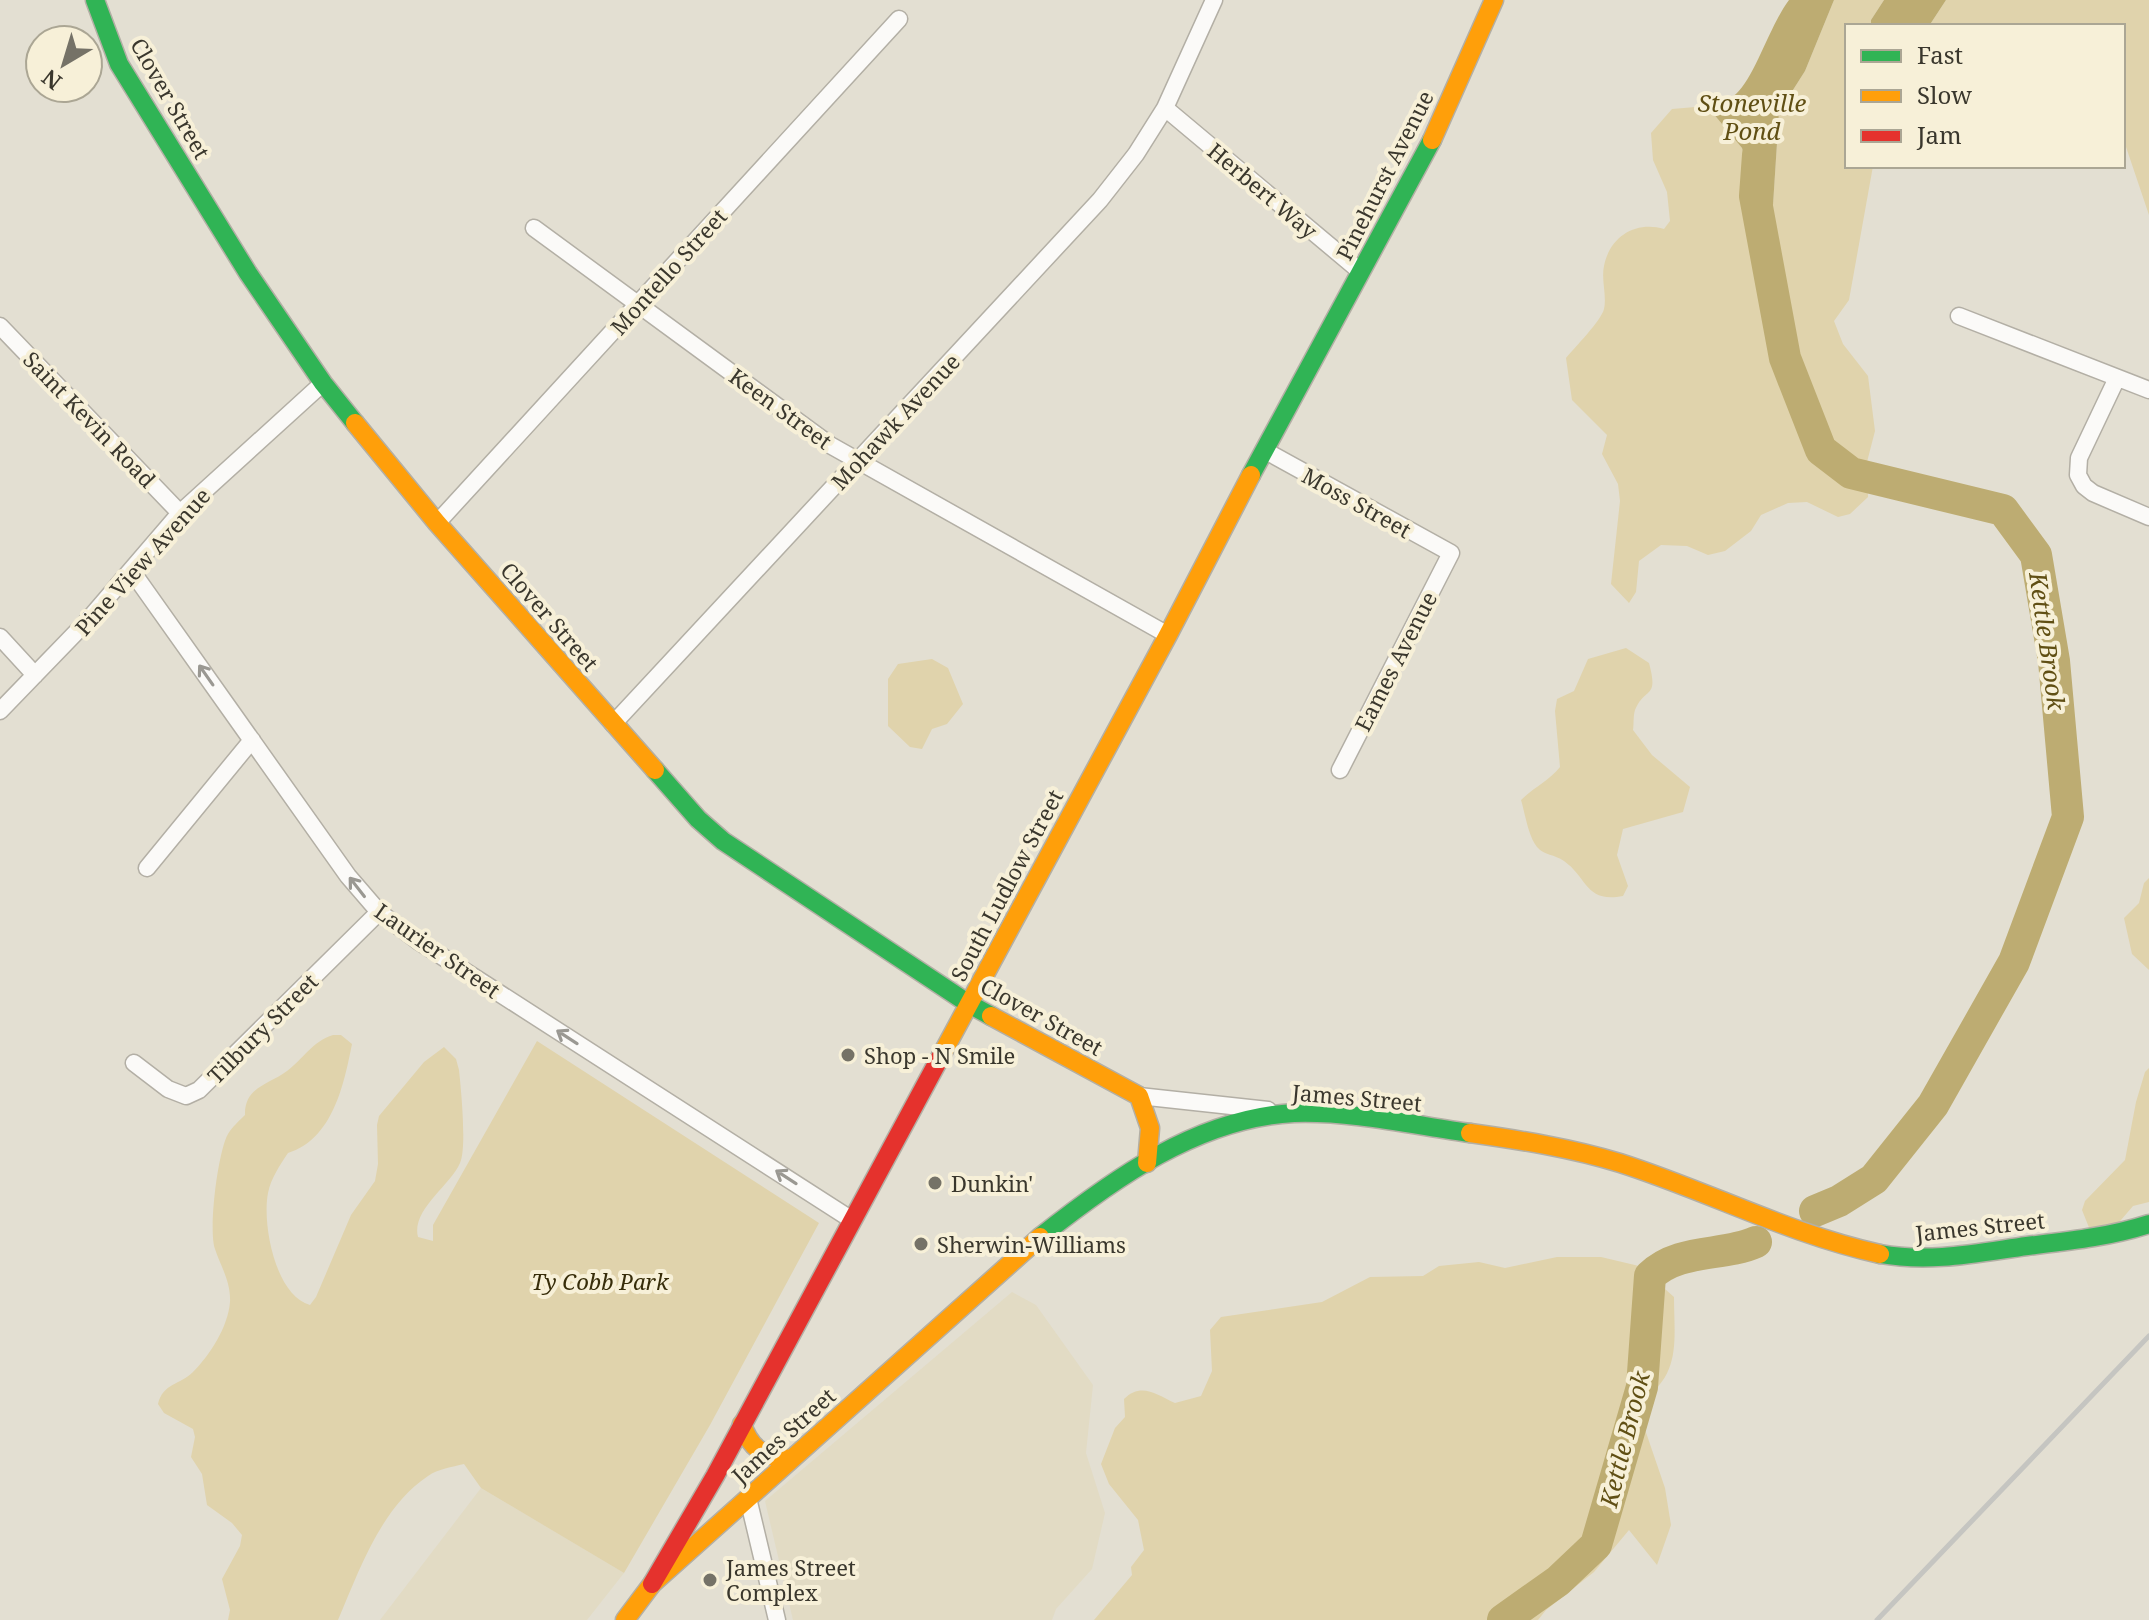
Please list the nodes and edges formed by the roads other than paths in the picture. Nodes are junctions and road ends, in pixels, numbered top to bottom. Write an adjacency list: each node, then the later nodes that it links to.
1 (95, 0): 13 (street, Clover Street)
2 (1214, 0): 5 (street, Mohawk Avenue)
3 (1494, 0): 7 (street, Pinehurst Avenue)
4 (899, 19): 8 (street, Montello Street)
5 (1165, 108): 7 (street, Herbert Way); 16 (street, Mohawk Avenue)
6 (534, 228): 8 (street, Keen Street)
7 (1361, 272): 11 (street, Pinehurst Avenue)
8 (638, 304): 16 (street, Keen Street); 19 (street, Montello Street)
9 (1959, 316): 12 (street)
10 (0, 326): 17 (street, Saint Kevin Road)
11 (1309, 367): 15 (street, South Ludlow Street)
12 (2117, 378): 14 (street); 18 (street)
13 (323, 383): 17 (street, Pine View Avenue); 19 (street, Clover Street)
14 (2149, 390)
15 (1264, 450): 20 (street, Moss Street); 22 (street, South Ludlow Street)
16 (858, 462): 22 (street, Keen Street); 26 (street, Mohawk Avenue)
17 (180, 513): 21 (street, Pine View Avenue)
18 (2149, 517)
19 (437, 523): 26 (street, Clover Street)
20 (1451, 553): 28 (street, Eames Avenue)
21 (131, 570): 24 (street, Pine View Avenue); 27 (street, Laurier Street, one-way to 21)
22 (1168, 635): 31 (street, South Ludlow Street)
23 (0, 637): 24 (street)
24 (35, 675): 25 (street, Pine View Avenue)
25 (0, 711)
26 (613, 724): 31 (street, Clover Street)
27 (252, 740): 29 (street); 30 (street, Laurier Street, one-way to 27)
28 (1340, 770)
29 (147, 868)
30 (379, 912): 32 (street, Tilbury Street); 36 (street, Laurier Street, one-way to 30)
31 (969, 1004): 33 (street, Clover Street); 36 (street, South Ludlow Street)
32 (134, 1063)
33 (1139, 1096): 34 (street, Clover Street); 35 (street)
34 (1301, 1113): 35 (street, James Street); 37 (street, James Street)
35 (1147, 1163): 39 (street, James Street)
36 (852, 1220): 38 (street, South Ludlow Street)
37 (2149, 1224)
38 (742, 1424): 39 (street); 41 (street, South Ludlow Street)
39 (791, 1459): 40 (street, James Street)
40 (748, 1498): 41 (street, James Street); 43 (street)
41 (652, 1584): 42 (street, James Street)
42 (625, 1620)
43 (777, 1620)

